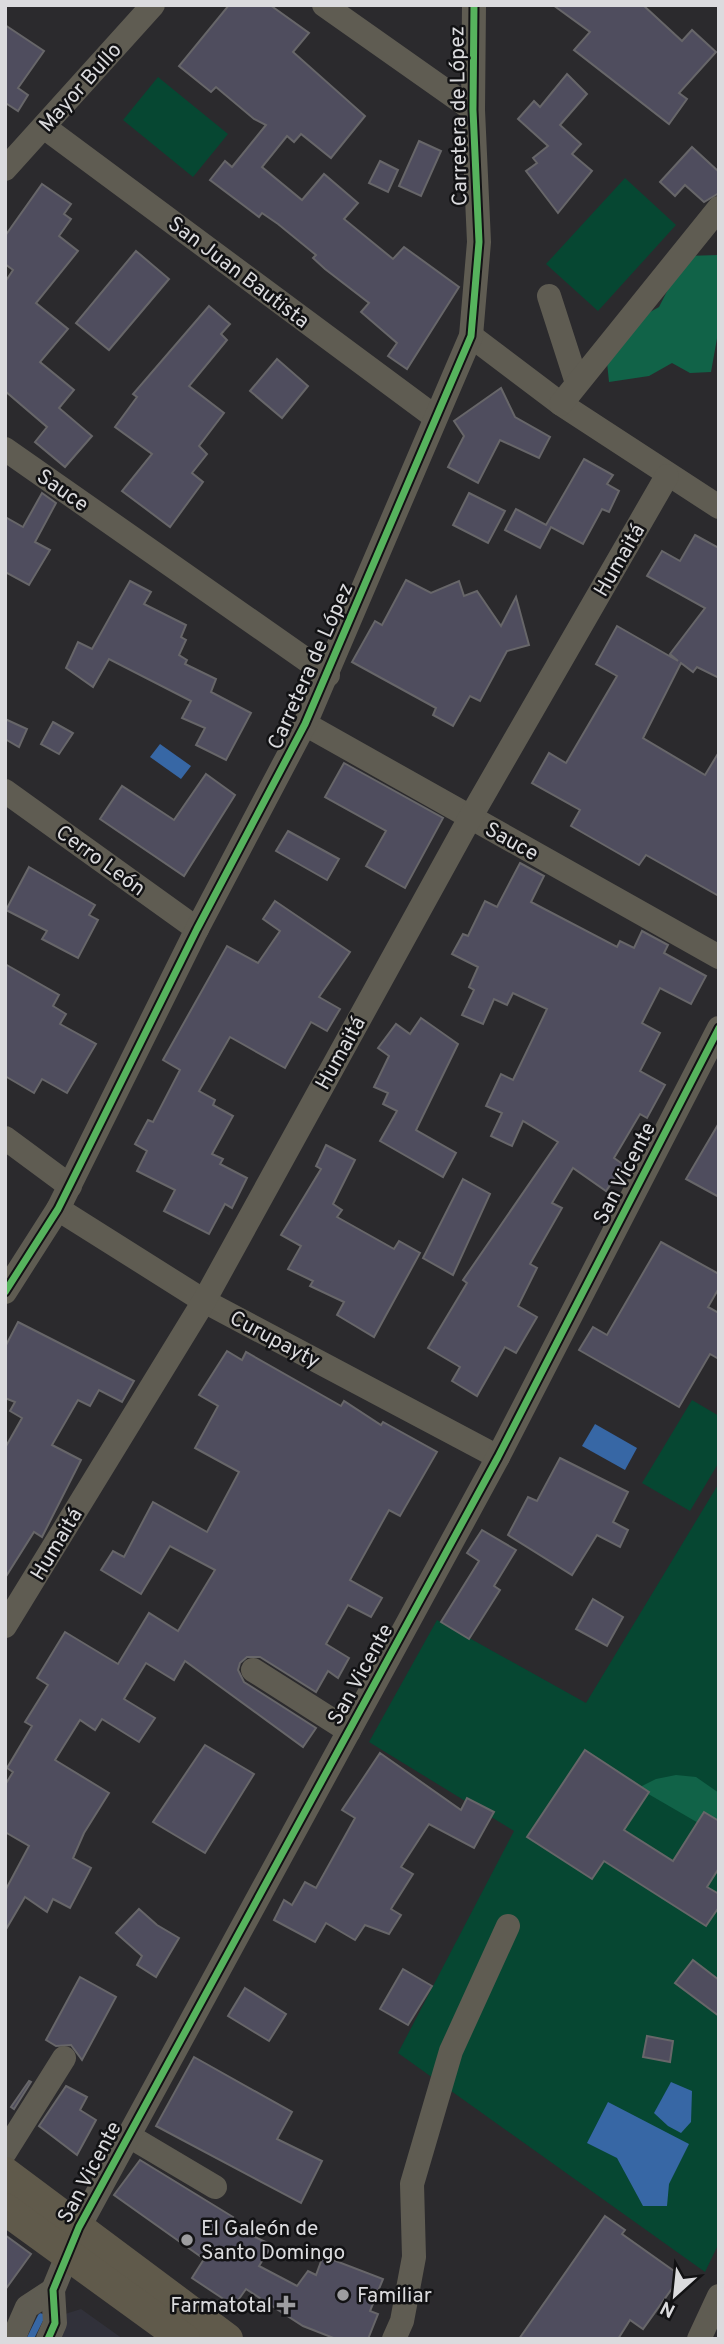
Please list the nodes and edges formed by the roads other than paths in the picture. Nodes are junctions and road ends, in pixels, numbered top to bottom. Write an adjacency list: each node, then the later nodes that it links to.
1 (153, 5): 5 (street, Mayor Bullo)
2 (324, 5): 4 (street)
3 (474, 5): 4 (street, Carretera de López)
4 (473, 110): 9 (street, Carretera de López)
5 (44, 127): 6 (street, Mayor Bullo); 12 (street, San Juan Bautista)
6 (5, 169)
7 (719, 208): 10 (street)
8 (548, 296): 10 (street)
9 (471, 336): 11 (street); 12 (street, Carretera de López)
10 (577, 383): 11 (street)
11 (561, 404): 14 (street)
12 (435, 417): 16 (street, Carretera de López)
13 (5, 449): 16 (street, Sauce)
14 (667, 476): 15 (street); 19 (street, Humaitá)
15 (719, 507)
16 (328, 675): 17 (street, Carretera de López)
17 (305, 724): 19 (street, Sauce); 20 (street, Carretera de López)
18 (5, 791): 20 (street, Cerro León)
19 (470, 818): 21 (street, Sauce); 27 (street, Humaitá)
20 (197, 929): 24 (street, Carretera de López)
21 (719, 957)
22 (719, 1028): 28 (street, San Vicente)
23 (5, 1138): 24 (street)
24 (70, 1186): 25 (street, Carretera de López)
25 (58, 1209): 26 (street, Carretera de López); 27 (street, Curupayty)
26 (5, 1292)
27 (204, 1301): 28 (street, Curupayty); 29 (street, Humaitá)
28 (498, 1457): 31 (street, San Vicente)
29 (5, 1626)
30 (253, 1670): 31 (street)
31 (349, 1731): 34 (street, San Vicente)
32 (508, 1926): 46 (street)
33 (64, 2058): 35 (street)
34 (128, 2136): 37 (street); 39 (street, San Vicente)
35 (5, 2152)
36 (5, 2173): 39 (main road)
37 (215, 2186)
38 (5, 2208): 39 (main road)
39 (73, 2240): 40 (street, San Vicente); 44 (main road); 45 (main road)
40 (53, 2290): 42 (street); 43 (street, San Vicente)
41 (717, 2305): 47 (street)
42 (13, 2339)
43 (48, 2339)
44 (184, 2339)
45 (228, 2339)
46 (394, 2339)
47 (699, 2339)

